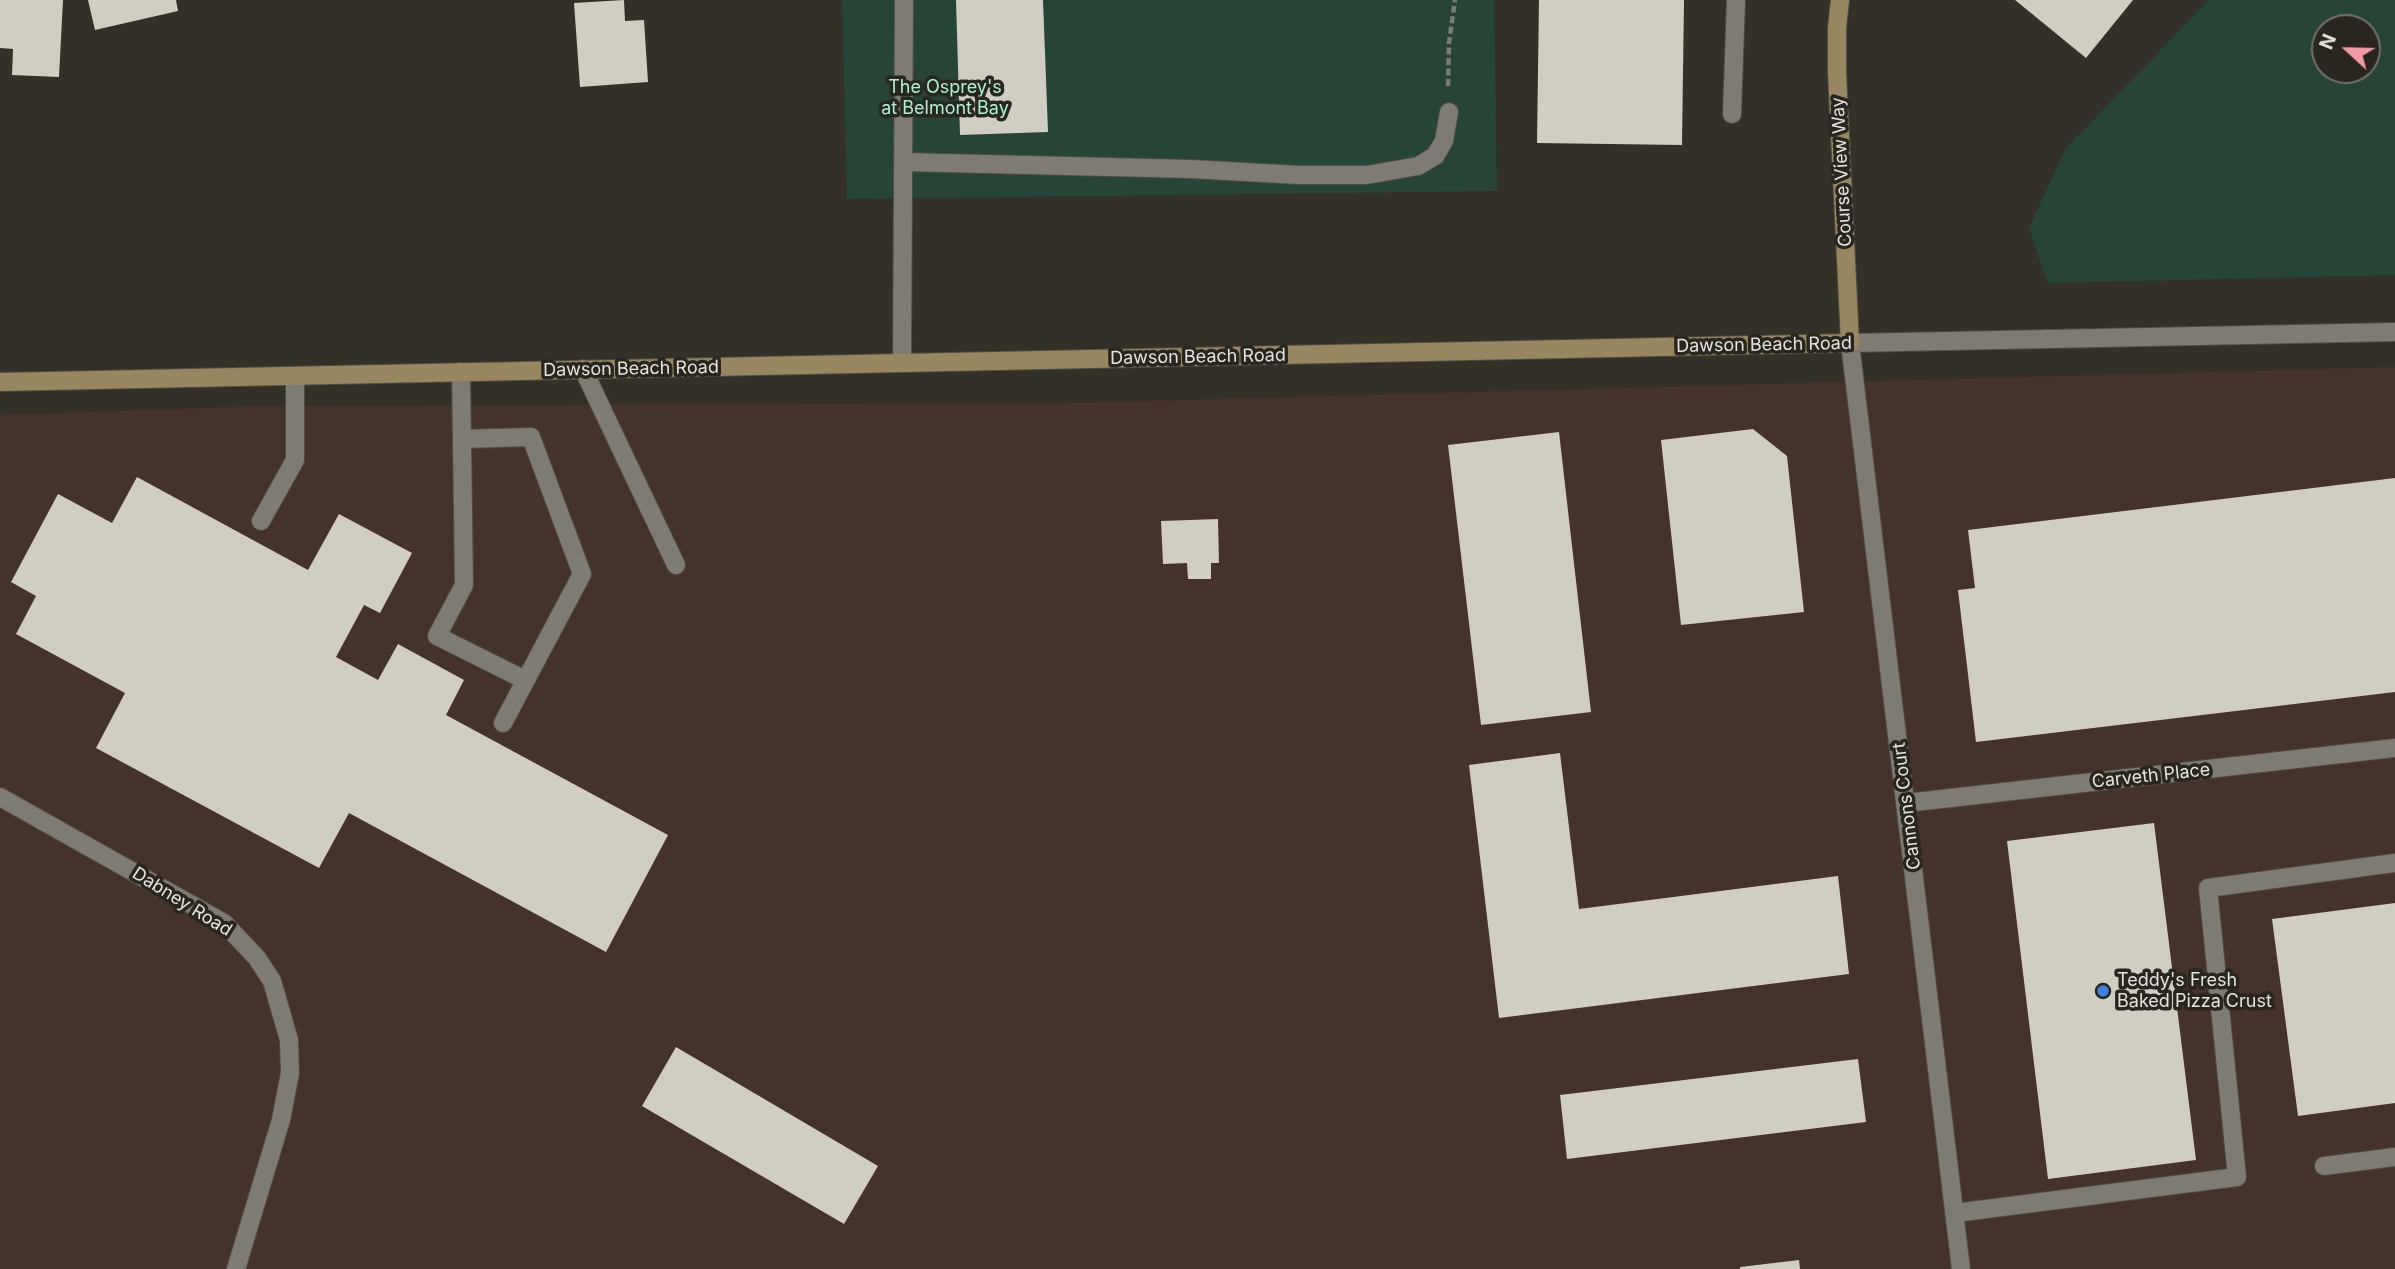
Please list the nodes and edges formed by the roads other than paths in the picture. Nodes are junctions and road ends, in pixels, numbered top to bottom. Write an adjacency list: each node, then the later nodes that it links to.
1 (904, 0): 6 (street)
2 (1736, 0): 5 (street)
3 (1840, 0): 8 (street, Course View Way)
4 (1449, 112): 6 (street)
5 (1732, 114)
6 (904, 162): 9 (street)
7 (2395, 332): 8 (street, Dawson Beach Road)
8 (1850, 343): 9 (street, Dawson Beach Road); 21 (street, Cannons Court)
9 (902, 363): 10 (street, Dawson Beach Road)
10 (583, 369): 11 (street, Dawson Beach Road); 16 (street)
11 (461, 372): 12 (street, Dawson Beach Road); 14 (street)
12 (295, 376): 13 (street, Dawson Beach Road); 15 (street)
13 (0, 382)
14 (462, 439): 17 (street); 17 (street)
15 (261, 521)
16 (676, 565)
17 (525, 680): 18 (street)
18 (503, 723)
19 (2395, 748): 21 (street, Carveth Place)
20 (0, 797): 26 (street, Dabney Road)
21 (1906, 803): 25 (street, Cannons Court)
22 (2395, 863): 25 (street)
23 (2395, 1157): 24 (street)
24 (2324, 1166)
25 (1955, 1213): 27 (street, Cannons Court)
26 (236, 1269)
27 (1961, 1269)

